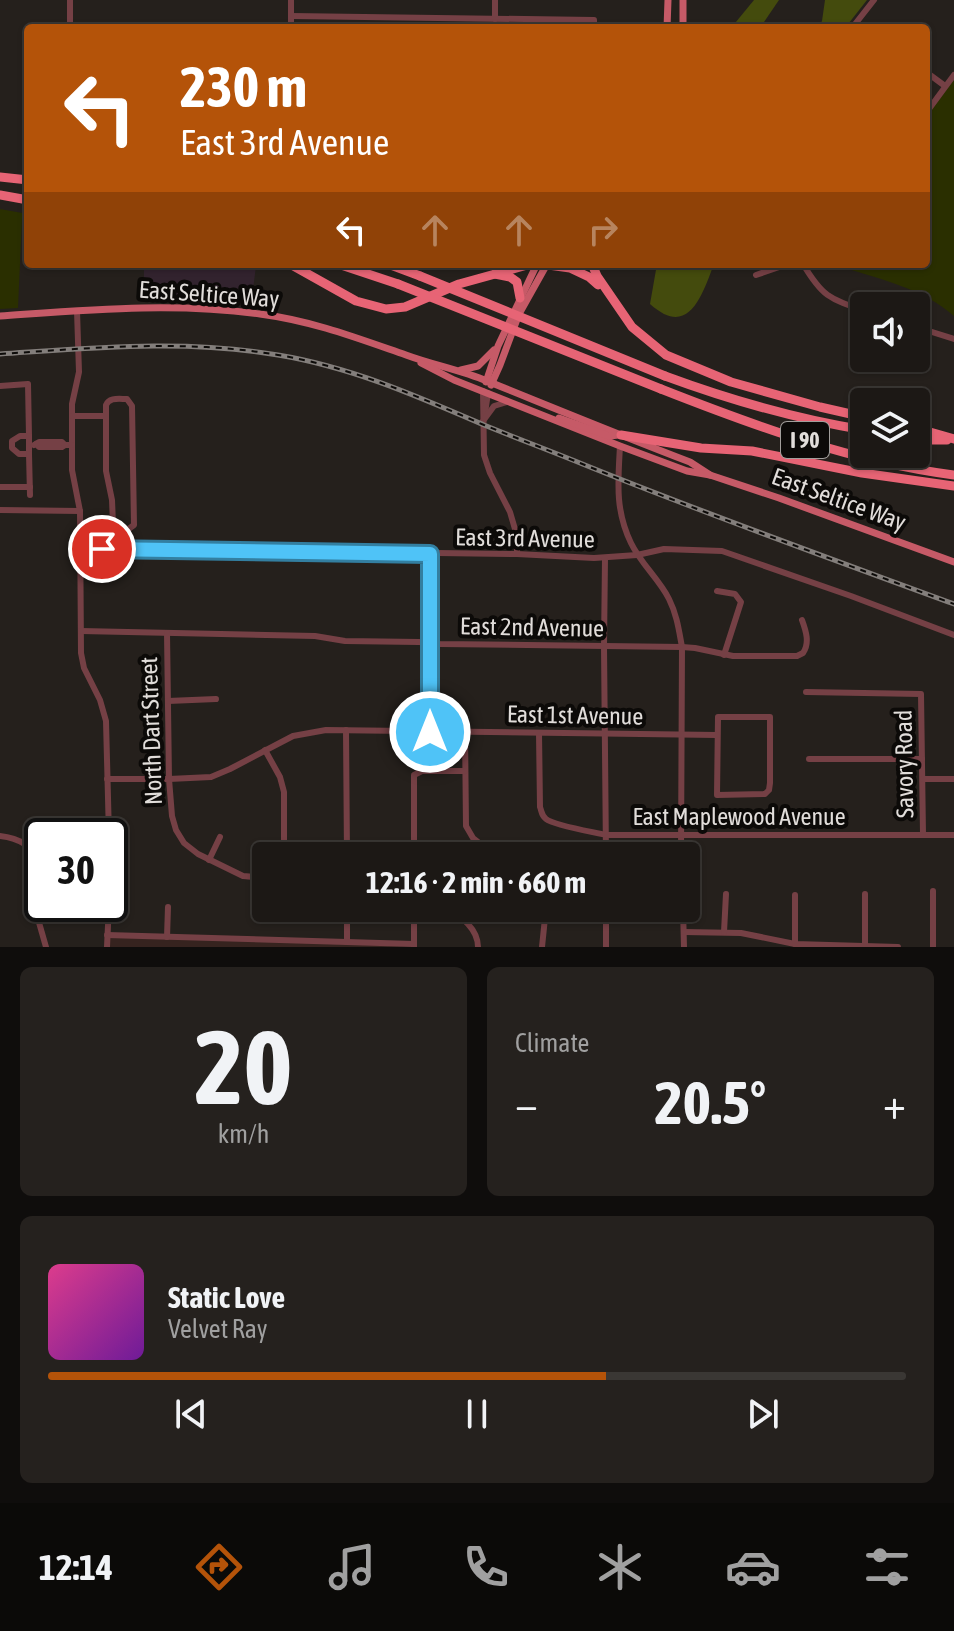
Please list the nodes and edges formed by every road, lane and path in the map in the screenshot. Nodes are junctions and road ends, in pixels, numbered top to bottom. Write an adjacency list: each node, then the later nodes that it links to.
1 (70, 0): 9 (street)
2 (291, 0): 7 (street)
3 (495, 0): 8 (street)
4 (668, 0): 12 (main road)
5 (683, 0): 13 (main road)
6 (874, 0): 14 (street)
7 (291, 16): 8 (street); 10 (street)
8 (495, 19): 11 (street)
9 (70, 24)
10 (291, 24)
11 (594, 24)
12 (667, 24)
13 (683, 24)
14 (855, 24)
15 (930, 75): 17 (street)
16 (954, 75): 17 (street)
17 (945, 86): 18 (street)
18 (930, 107)
19 (0, 177): 20 (highway)
20 (24, 180)
21 (0, 195): 22 (highway)
22 (24, 199)
23 (297, 268): 33 (highway)
24 (350, 268): 67 (highway, I 90, bridge)
25 (399, 268): 56 (highway, I 90, bridge)
26 (515, 268): 33 (highway)
27 (540, 268): 36 (main road)
28 (541, 268): 44 (main road)
29 (570, 268): 35 (highway)
30 (594, 268): 35 (highway)
31 (776, 268): 34 (street)
32 (806, 268): 37 (street)
33 (491, 274): 36 (highway)
34 (756, 275)
35 (610, 295): 52 (highway)
36 (520, 298): 42 (main road)
37 (850, 306)
38 (77, 311): 39 (main road, East Seltice Way); 43 (main road, East Seltice Way); 53 (street)
39 (0, 316)
40 (930, 331): 41 (street)
41 (954, 339)
42 (498, 346): 45 (main road); 46 (main road)
43 (409, 357): 45 (main road, East Seltice Way); 49 (main road, East Seltice Way)
44 (500, 365): 46 (main road); 48 (main road)
45 (458, 370): 46 (main road, East Seltice Way)
46 (489, 382): 48 (main road, East Seltice Way); 49 (main road)
47 (0, 386): 59 (street)
48 (514, 391): 58 (main road, East Seltice Way)
49 (485, 392): 50 (main road, East Seltice Way); 55 (street)
50 (510, 402): 51 (main road, East Seltice Way); 55 (street)
51 (539, 414): 58 (main road); 64 (main road, East Seltice Way)
52 (850, 414)
53 (72, 416): 54 (street); 63 (street)
54 (106, 416): 72 (street); 72 (street)
55 (483, 421): 76 (street)
56 (850, 427)
57 (930, 432): 60 (highway)
58 (621, 435): 64 (main road); 66 (main road, East Seltice Way); 68 (highway)
59 (29, 436): 62 (street); 65 (street)
60 (954, 439): 61 (highway)
61 (930, 440)
62 (32, 444): 63 (street); 65 (street)
63 (68, 445): 71 (street)
64 (620, 446): 66 (main road, East Seltice Way); 77 (street)
65 (29, 454): 69 (street)
66 (710, 475): 79 (main road, East Seltice Way)
67 (954, 475)
68 (954, 486)
69 (0, 487)
70 (0, 510): 71 (street)
71 (80, 511): 73 (street)
72 (123, 533): 74 (street)
73 (80, 548): 74 (street, East 3rd Avenue); 82 (street)
74 (123, 549): 75 (street, East 3rd Avenue)
75 (430, 554): 76 (street, East 3rd Avenue); 85 (street)
76 (517, 554): 78 (street, East 3rd Avenue)
77 (637, 555): 78 (street, East 3rd Avenue); 84 (street, East 3rd Avenue); 87 (street)
78 (605, 558): 86 (street)
79 (954, 562)
80 (717, 591): 88 (street)
81 (802, 620): 88 (street, East 2nd Avenue)
82 (81, 631): 83 (street, East 2nd Avenue); 103 (street)
83 (167, 633): 85 (street, East 2nd Avenue); 91 (street, North Dart Street)
84 (954, 635)
85 (430, 643): 86 (street, East 2nd Avenue); 93 (street)
86 (604, 646): 87 (street, East 2nd Avenue); 96 (street)
87 (682, 647): 88 (street, East 2nd Avenue); 97 (street)
88 (724, 655)
89 (806, 692): 101 (street, Savory Road)
90 (216, 699): 91 (street)
91 (168, 701): 104 (street, North Dart Street)
92 (346, 730): 93 (street, East 1st Avenue); 99 (street, East 1st Avenue); 115 (street)
93 (430, 732): 94 (street, East 1st Avenue)
94 (465, 732): 95 (street, East 1st Avenue); 102 (street)
95 (539, 733): 96 (street, East 1st Avenue); 110 (street, East Maplewood Avenue)
96 (606, 733): 97 (street, East 1st Avenue); 110 (street)
97 (681, 735): 98 (street, East 1st Avenue); 108 (street)
98 (717, 735): 98 (street)
99 (265, 750): 104 (street, East 1st Avenue); 114 (street)
100 (809, 759): 101 (street)
101 (922, 759): 105 (street, Savory Road)
102 (465, 771): 116 (street); 117 (street)
103 (107, 779): 104 (street, East 1st Avenue); 107 (street)
104 (169, 779): 121 (street, North Dart Street)
105 (923, 779): 106 (street); 109 (street, Savory Road)
106 (954, 779)
107 (108, 818)
108 (680, 833): 109 (street, East Maplewood Avenue); 110 (street, East Maplewood Avenue); 119 (street)
109 (923, 834): 111 (street, East Maplewood Avenue)
110 (606, 835): 118 (street)
111 (954, 835)
112 (0, 836): 120 (street)
113 (220, 837): 121 (street)
114 (284, 842)
115 (347, 842)
116 (414, 842)
117 (478, 842)
118 (606, 842)
119 (680, 842)
120 (24, 843)
121 (209, 860): 122 (street, North Dart Street)
122 (252, 877)
123 (933, 891): 152 (street)
124 (726, 894): 137 (street)
125 (865, 894): 143 (street)
126 (795, 895): 141 (street)
127 (168, 907): 139 (street)
128 (39, 922): 144 (street)
129 (108, 922): 138 (street)
130 (347, 922): 140 (street)
131 (414, 922): 142 (street)
132 (464, 922): 146 (street)
133 (545, 922): 147 (street)
134 (606, 922): 148 (street)
135 (684, 922): 136 (street)
136 (684, 932): 137 (street); 149 (street)
137 (724, 932): 141 (street)
138 (107, 935): 139 (street); 145 (street)
139 (167, 937): 140 (street)
140 (347, 942): 142 (street)
141 (795, 944): 143 (street)
142 (414, 945)
143 (865, 946): 151 (street)
144 (46, 947)
145 (107, 947)
146 (478, 947)
147 (542, 947)
148 (606, 947)
149 (684, 947)
150 (892, 947): 151 (street)
151 (901, 947)
152 (933, 947)

